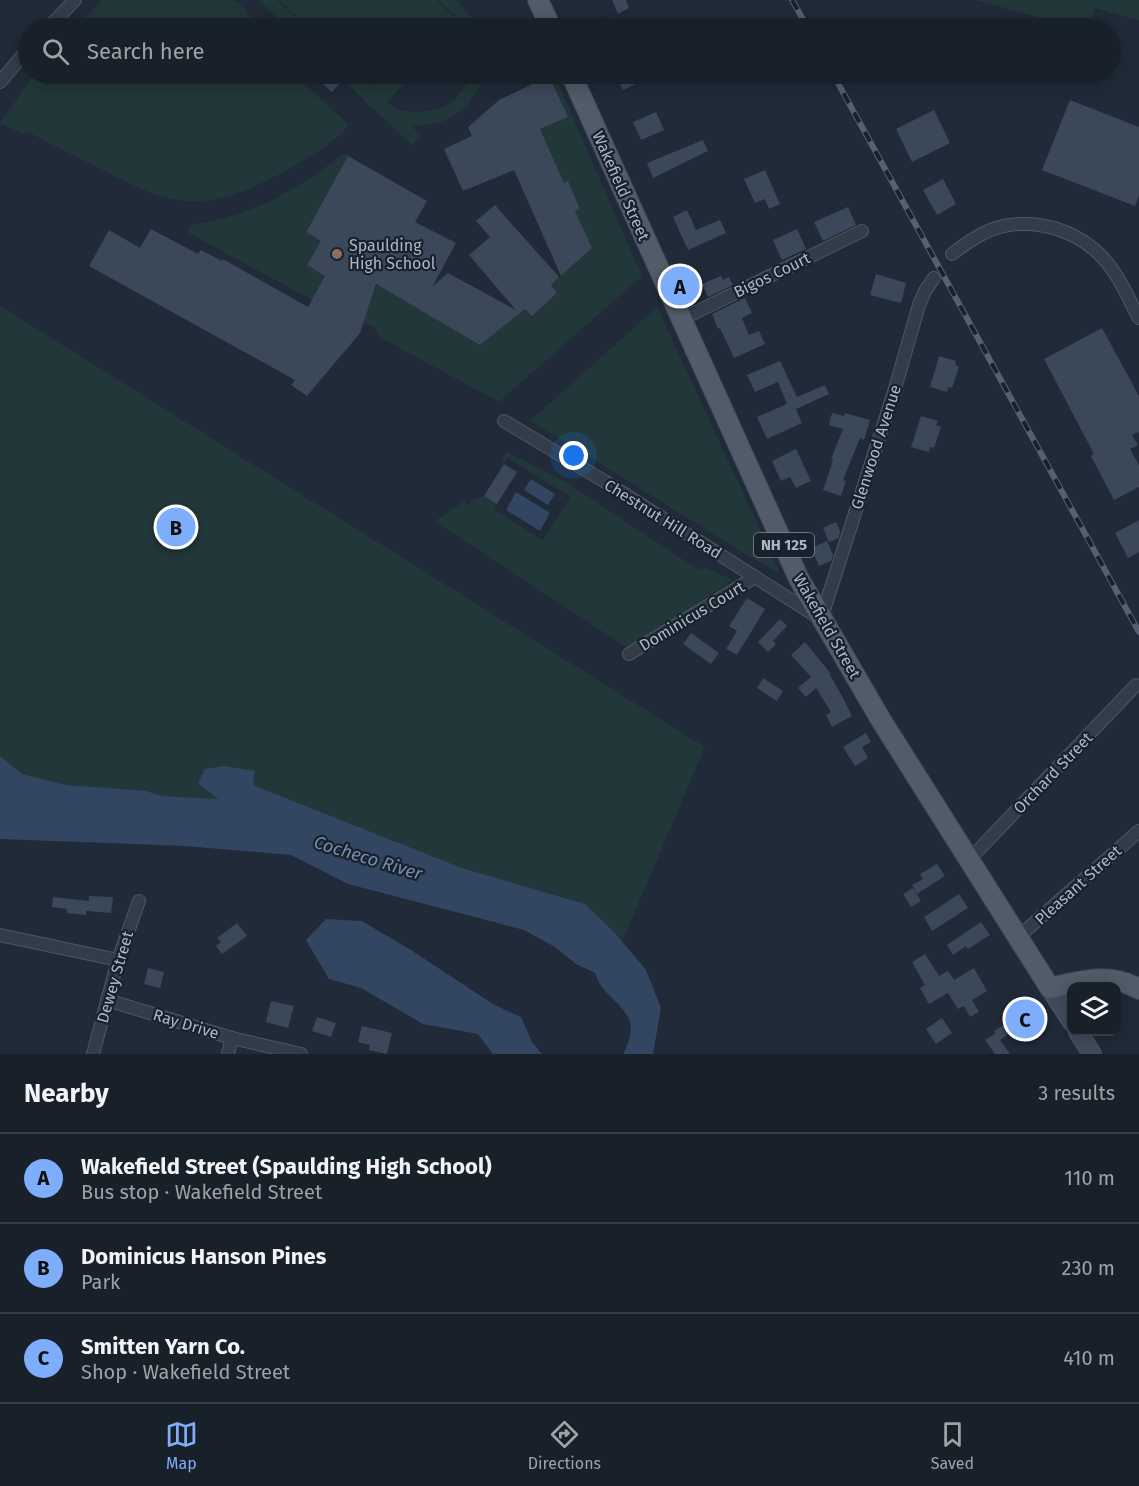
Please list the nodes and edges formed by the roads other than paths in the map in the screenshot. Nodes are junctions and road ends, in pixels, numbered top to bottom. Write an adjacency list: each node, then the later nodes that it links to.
1 (75, 0): 3 (street)
2 (538, 0): 4 (main road)
3 (58, 18)
4 (546, 18)
5 (18, 61): 6 (street)
6 (0, 82)
7 (576, 84): 12 (main road, Wakefield Street / NH 125)
8 (862, 231): 12 (street, Bigos Court)
9 (952, 254): 11 (street)
10 (934, 278): 15 (street, Glenwood Avenue)
11 (1139, 318)
12 (682, 319): 15 (main road, Wakefield Street / NH 125)
13 (504, 421): 14 (street, Chestnut Hill Road)
14 (755, 577): 15 (street, Chestnut Hill Road); 16 (street, Dominicus Court)
15 (821, 619): 19 (main road, Wakefield Street / NH 125)
16 (629, 654)
17 (1136, 685): 19 (street, Orchard Street)
18 (1139, 831): 22 (street, Pleasant Street)
19 (968, 861): 22 (main road, Wakefield Street / NH 125)
20 (139, 901): 23 (street, Dewey Street)
21 (0, 936): 23 (street)
22 (1017, 939): 24 (main road, Wakefield Street / NH 125)
23 (118, 960): 26 (street, Dewey Street)
24 (1050, 988): 25 (main road); 27 (main road, Wakefield Street)
25 (1139, 989)
26 (107, 1000): 29 (street, Ray Drive); 30 (street, Dewey Street)
27 (1067, 1016)
28 (1081, 1036): 33 (main road)
29 (232, 1038): 31 (street); 32 (street, Ray Drive)
30 (93, 1054)
31 (228, 1054)
32 (301, 1054)
33 (1092, 1054)

